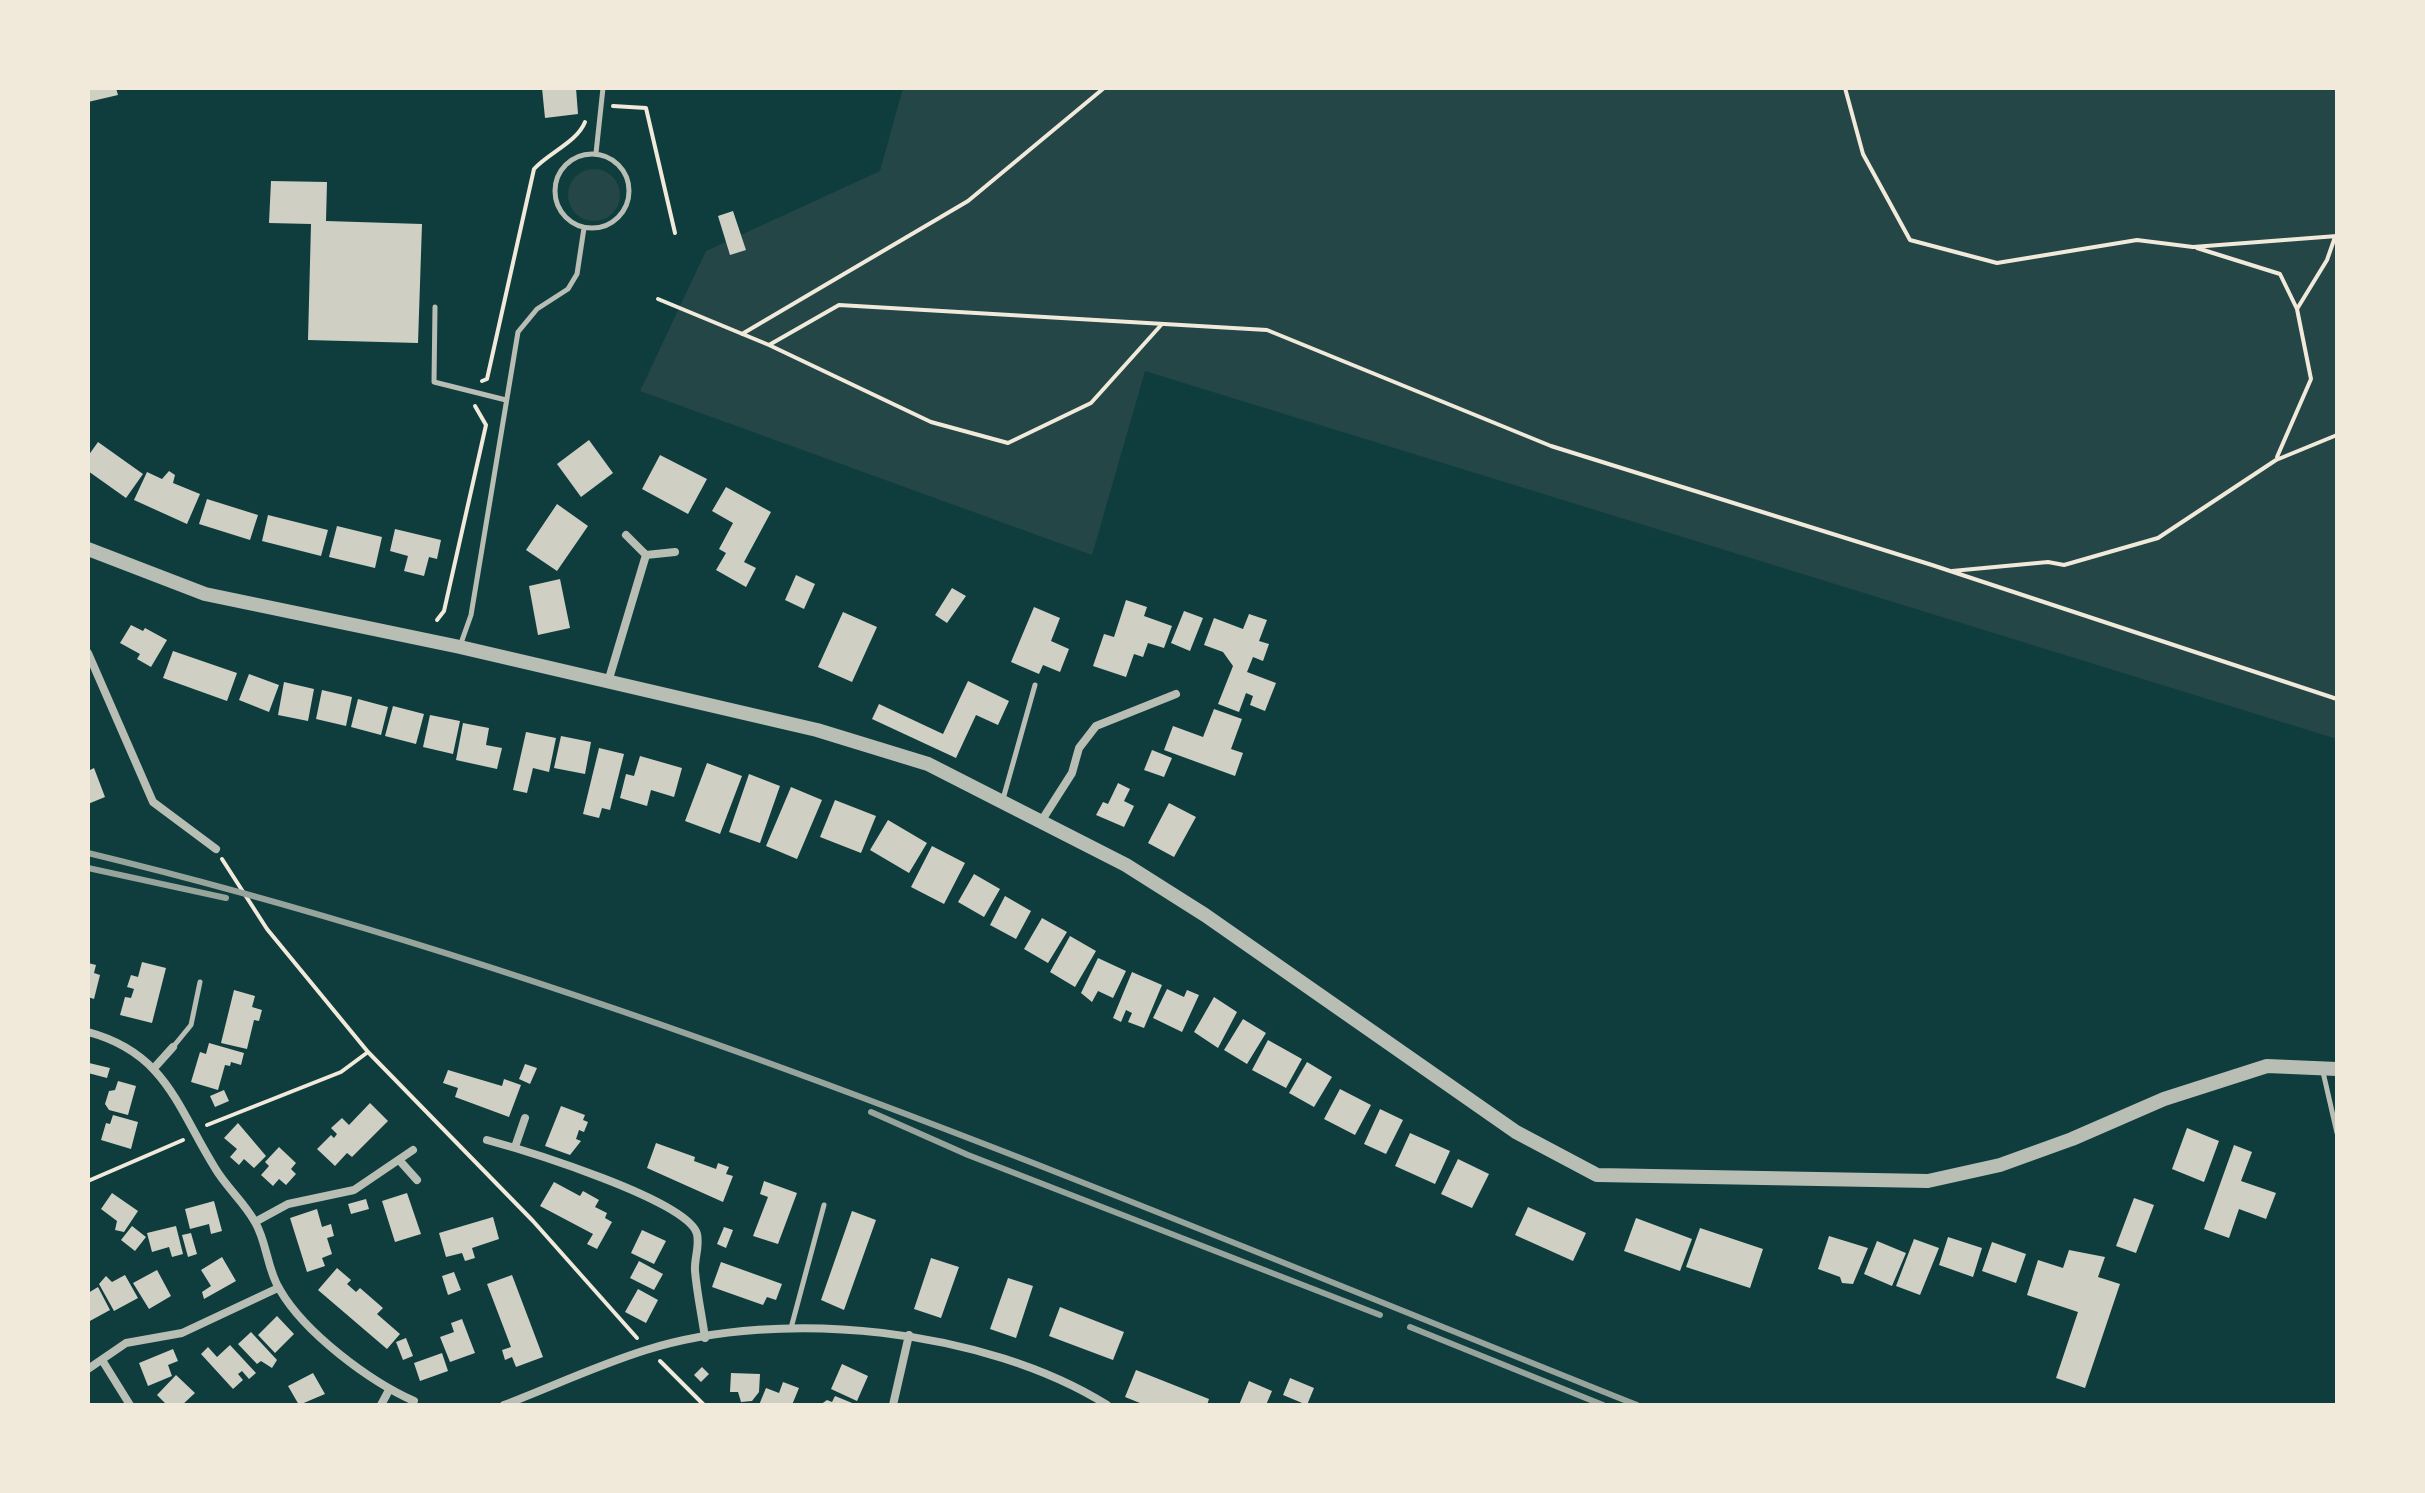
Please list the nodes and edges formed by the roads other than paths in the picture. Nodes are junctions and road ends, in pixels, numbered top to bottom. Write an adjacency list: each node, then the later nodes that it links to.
1 (603, 88): 2 (lane)
2 (596, 153): 3 (lane); 3 (lane)
3 (584, 228): 5 (lane)
4 (435, 307): 5 (lane)
5 (506, 400): 10 (lane)
6 (626, 535): 9 (street)
7 (88, 549): 10 (street)
8 (675, 552): 9 (street)
9 (646, 555): 12 (street)
10 (460, 647): 12 (street)
11 (88, 653): 17 (street)
12 (608, 683): 15 (street)
13 (1035, 685): 15 (lane)
14 (1176, 694): 16 (street)
15 (1003, 800): 16 (street)
16 (1042, 820): 22 (street)
17 (216, 849)
18 (200, 982): 20 (lane)
19 (88, 1032): 21 (street)
20 (173, 1047): 21 (street)
21 (155, 1067): 31 (street)
22 (2330, 1069): 24 (lane)
23 (525, 1118): 26 (street)
24 (2337, 1133)
25 (487, 1140): 26 (street)
26 (515, 1147): 35 (street)
27 (413, 1150): 28 (street)
28 (400, 1161): 29 (street); 31 (street)
29 (417, 1180)
30 (824, 1205): 33 (lane)
31 (255, 1222): 32 (street)
32 (278, 1288): 36 (street); 38 (street)
33 (791, 1328): 34 (street); 35 (street)
34 (909, 1335): 43 (street); 44 (street)
35 (705, 1338): 42 (street)
36 (102, 1360): 37 (street); 40 (street)
37 (88, 1369)
38 (389, 1390): 39 (street); 41 (street)
39 (414, 1401)
40 (130, 1405)
41 (381, 1405)
42 (504, 1405)
43 (893, 1405)
44 (1107, 1405)

